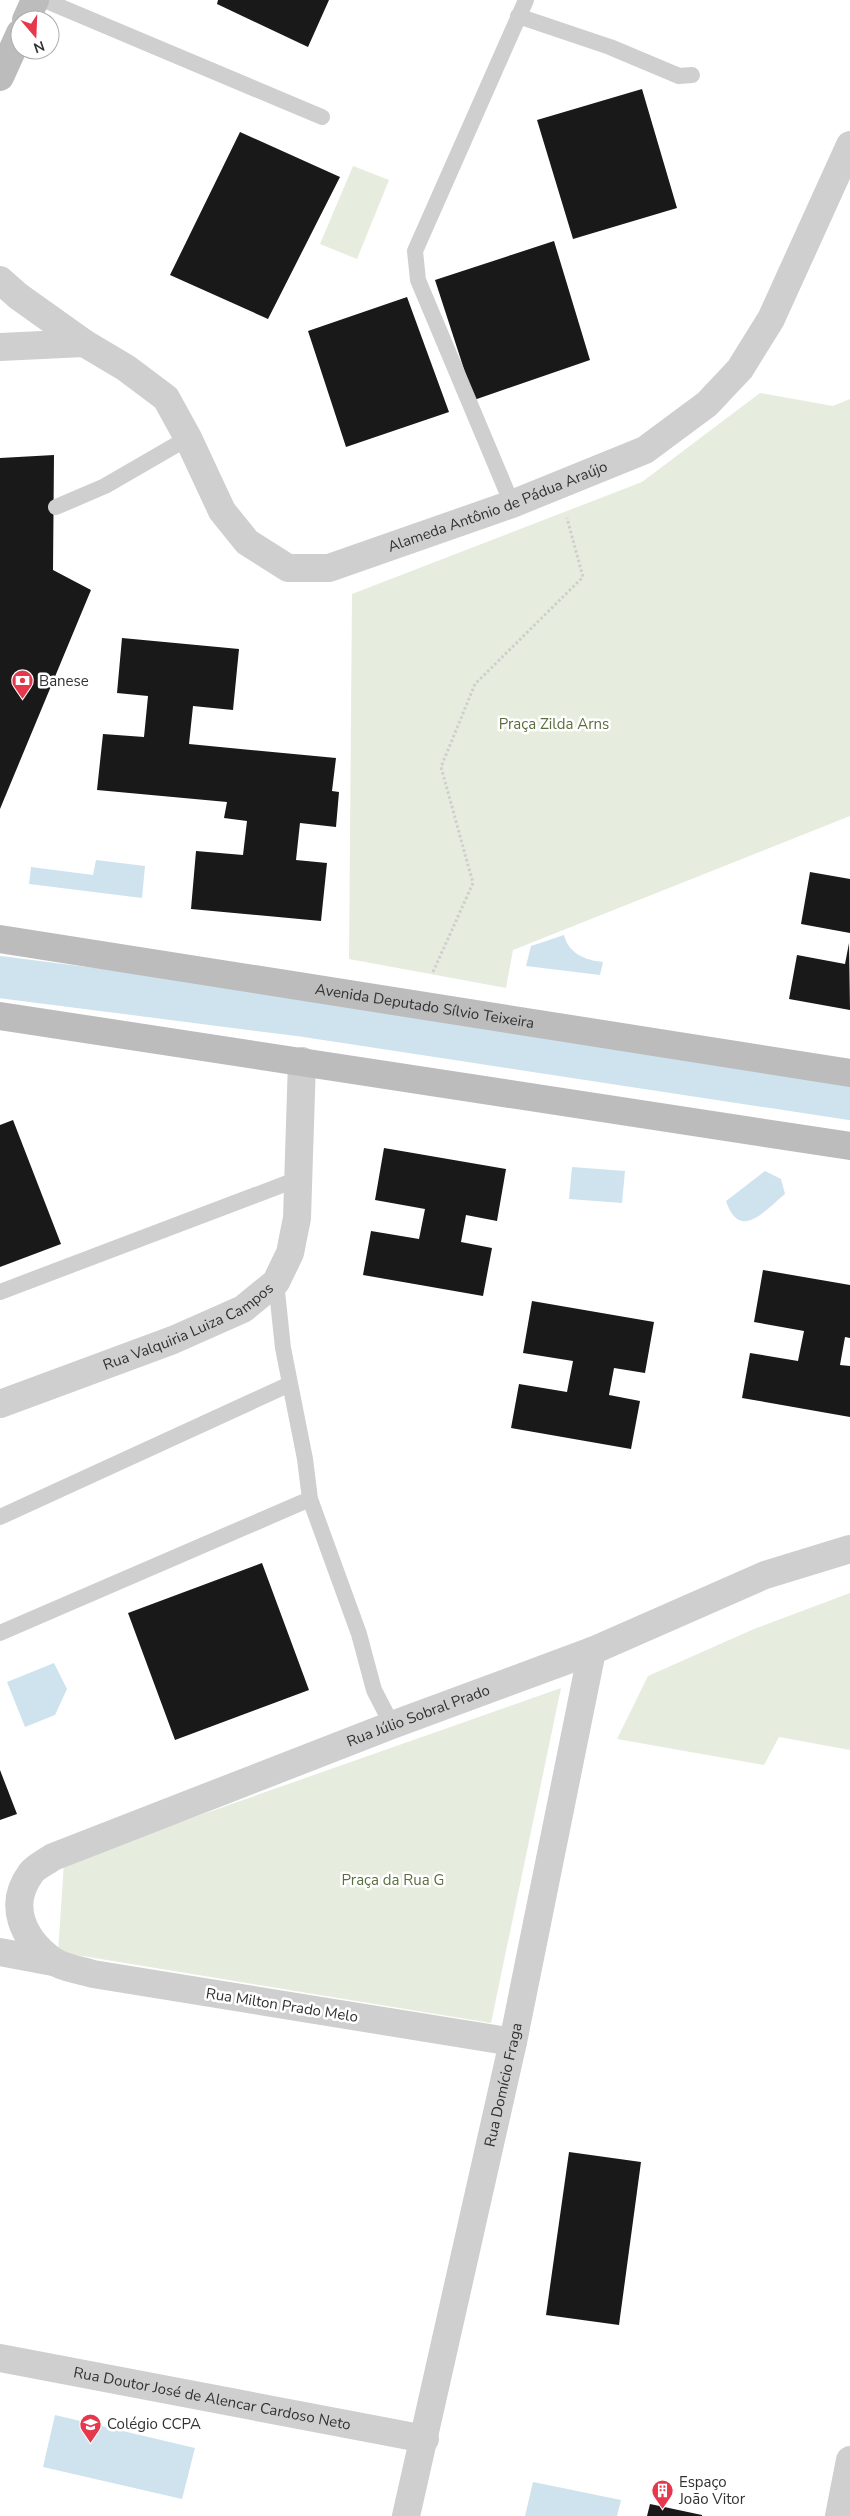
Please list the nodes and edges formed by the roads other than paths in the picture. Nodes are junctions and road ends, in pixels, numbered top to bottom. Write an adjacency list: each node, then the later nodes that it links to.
1 (44, 0): 7 (lane)
2 (526, 0): 3 (lane)
3 (518, 16): 5 (lane); 13 (lane)
4 (10, 55): 6 (main road)
5 (692, 74)
6 (0, 77)
7 (322, 117)
8 (850, 145): 13 (street, Alameda Antônio de Pádua Araújo)
9 (0, 280): 10 (street, Alameda Antônio de Pádua Araújo)
10 (84, 343): 11 (street); 12 (street, Alameda Antônio de Pádua Araújo)
11 (0, 347)
12 (188, 438): 13 (street, Alameda Antônio de Pádua Araújo); 14 (lane)
13 (512, 504)
14 (56, 506)
15 (0, 939): 18 (main road, Avenida Deputado Sílvio Teixeira)
16 (0, 1016): 17 (main road)
17 (302, 1061): 19 (main road); 20 (street, Rua Valquiria Luiza Campos)
18 (850, 1072)
19 (850, 1146)
20 (298, 1179): 21 (street, Rua Valquiria Luiza Campos); 22 (lane)
21 (276, 1282): 23 (lane); 24 (street, Rua Valquiria Luiza Campos)
22 (0, 1292)
23 (290, 1384): 25 (lane); 26 (lane)
24 (0, 1404)
25 (310, 1499): 28 (lane); 30 (lane)
26 (0, 1517)
27 (850, 1548): 29 (street, Rua Júlio Sobral Prado)
28 (0, 1633)
29 (592, 1651): 30 (street, Rua Júlio Sobral Prado); 34 (street, Rua Domício Fraga)
30 (392, 1725): 31 (street, Rua Júlio Sobral Prado)
31 (18, 1914): 33 (street, Rua Milton Prado Melo)
32 (0, 1952): 33 (street, Rua Milton Prado Melo)
33 (54, 1962): 34 (street, Rua Milton Prado Melo)
34 (512, 2042): 36 (street, Rua Domício Fraga)
35 (0, 2358): 36 (street, Rua Doutor José de Alencar Cardoso Neto)
36 (425, 2439): 38 (street, Rua Domício Fraga)
37 (850, 2460): 39 (street)
38 (406, 2516)
39 (839, 2516)

